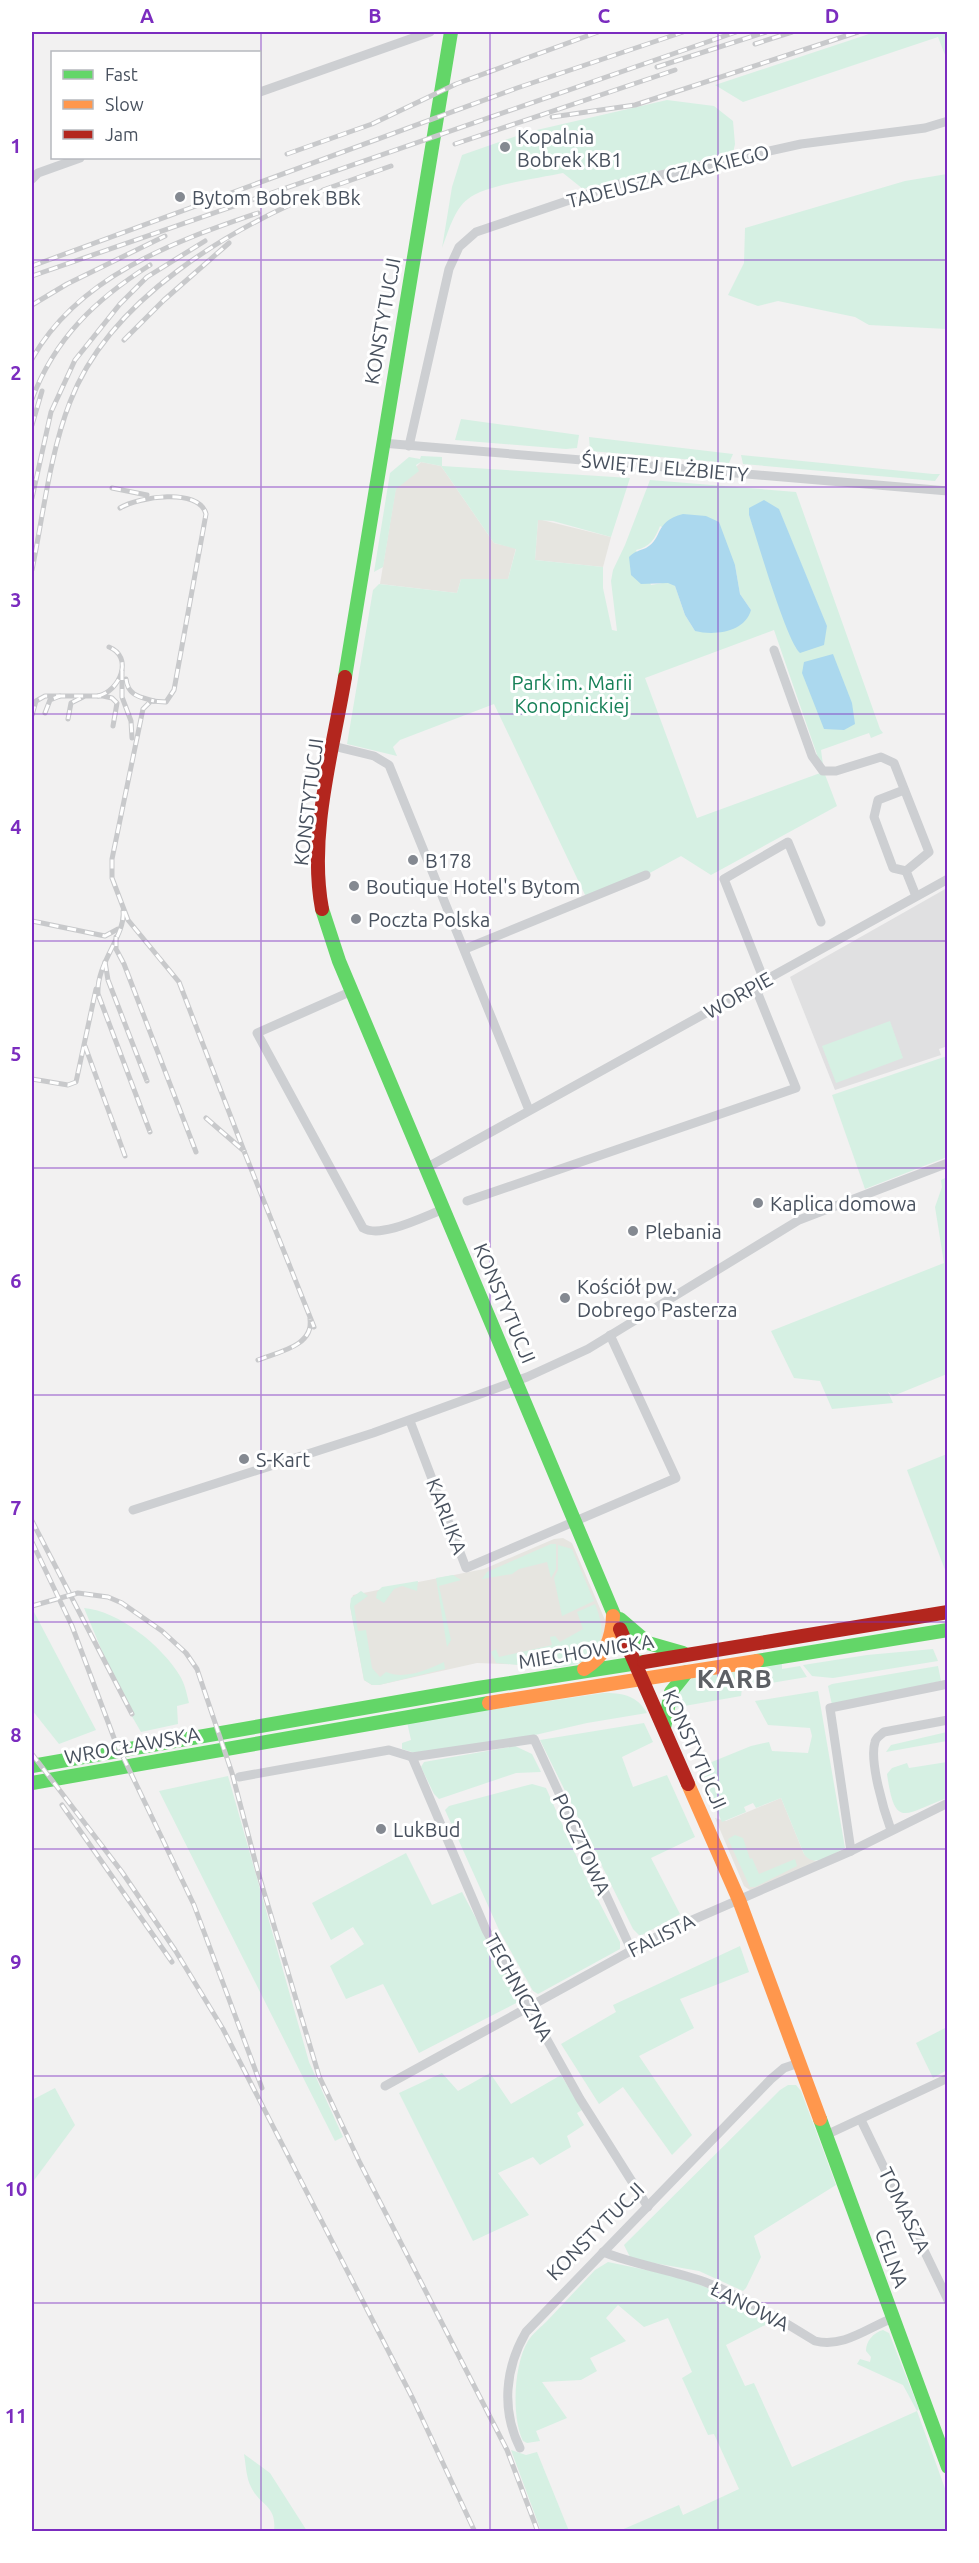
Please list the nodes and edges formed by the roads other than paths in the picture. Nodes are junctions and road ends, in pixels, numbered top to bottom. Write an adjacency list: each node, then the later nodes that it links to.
1 (430, 32): 3 (street)
2 (450, 37): 7 (street, KONSTYTUCJI)
3 (261, 92)
4 (948, 121): 8 (street, TADEUSZA CZACKIEGO)
5 (77, 159): 6 (street)
6 (32, 179)
7 (381, 443): 8 (street, ŚWIĘTEJ ELŻBIETY); 11 (street, KONSTYTUCJI)
8 (409, 446): 9 (street, ŚWIĘTEJ ELŻBIETY)
9 (948, 491)
10 (774, 650): 12 (street)
11 (333, 746): 18 (street); 20 (street, KONSTYTUCJI)
12 (904, 790): 13 (street); 13 (street)
13 (906, 871): 16 (street)
14 (646, 875): 18 (street)
15 (948, 879): 16 (street, WORPIE)
16 (916, 896): 19 (street, WORPIE)
17 (821, 922): 19 (street)
18 (465, 949): 21 (street)
19 (764, 980): 21 (street, WORPIE); 24 (street)
20 (352, 991): 23 (street, KONSTYTUCJI); 25 (street)
21 (529, 1110): 23 (street, WORPIE)
22 (948, 1163): 26 (street)
23 (426, 1168): 25 (street, KONSTYTUCJI)
24 (467, 1202)
25 (444, 1209): 27 (street, KONSTYTUCJI)
26 (610, 1335): 27 (street); 30 (street, KARLIKA)
27 (517, 1382): 28 (street); 30 (street, KONSTYTUCJI)
28 (410, 1421): 29 (street); 30 (street, KARLIKA)
29 (133, 1510)
30 (576, 1521): 31 (street, KONSTYTUCJI)
31 (613, 1611): 34 (street); 35 (street, KONSTYTUCJI); 37 (street)
32 (948, 1612): 34 (street, MIECHOWICKA)
33 (948, 1630): 36 (street, MIECHOWICKA)
34 (689, 1654): 35 (street, MIECHOWICKA)
35 (635, 1663): 37 (street, MIECHOWICKA); 38 (street, KONSTYTUCJI)
36 (687, 1672): 38 (street, MIECHOWICKA); 41 (street)
37 (572, 1673): 42 (street, MIECHOWICKA)
38 (641, 1679): 41 (street, KONSTYTUCJI); 43 (street, MIECHOWICKA)
39 (948, 1683): 50 (street)
40 (948, 1720): 49 (street)
41 (664, 1728): 51 (street, KONSTYTUCJI)
42 (230, 1731): 45 (street, WROCŁAWSKA)
43 (239, 1746): 47 (street, WROCŁAWSKA)
44 (412, 1756): 46 (street); 52 (street, POCZTOWA); 53 (street, TECHNICZNA)
45 (32, 1766)
46 (239, 1777)
47 (32, 1783)
48 (948, 1803): 49 (street, FALISTA)
49 (891, 1830): 50 (street, FALISTA)
50 (851, 1851): 51 (street, FALISTA)
51 (740, 1899): 52 (street, FALISTA); 54 (street, KONSTYTUCJI)
52 (631, 1949): 53 (street, FALISTA)
53 (530, 2006): 56 (street, FALISTA); 59 (street, TECHNICZNA)
54 (799, 2063): 58 (street, CELNA); 59 (street, KONSTYTUCJI)
55 (948, 2078): 57 (street)
56 (385, 2086)
57 (861, 2120): 58 (street); 61 (street, TOMASZA)
58 (826, 2134): 62 (street, CELNA)
59 (648, 2207): 60 (street, KONSTYTUCJI)
60 (603, 2252): 62 (street, ŁANOWA); 63 (street, KONSTYTUCJI)
61 (948, 2300)
62 (893, 2318): 64 (street, CELNA)
63 (520, 2448)
64 (948, 2467)

